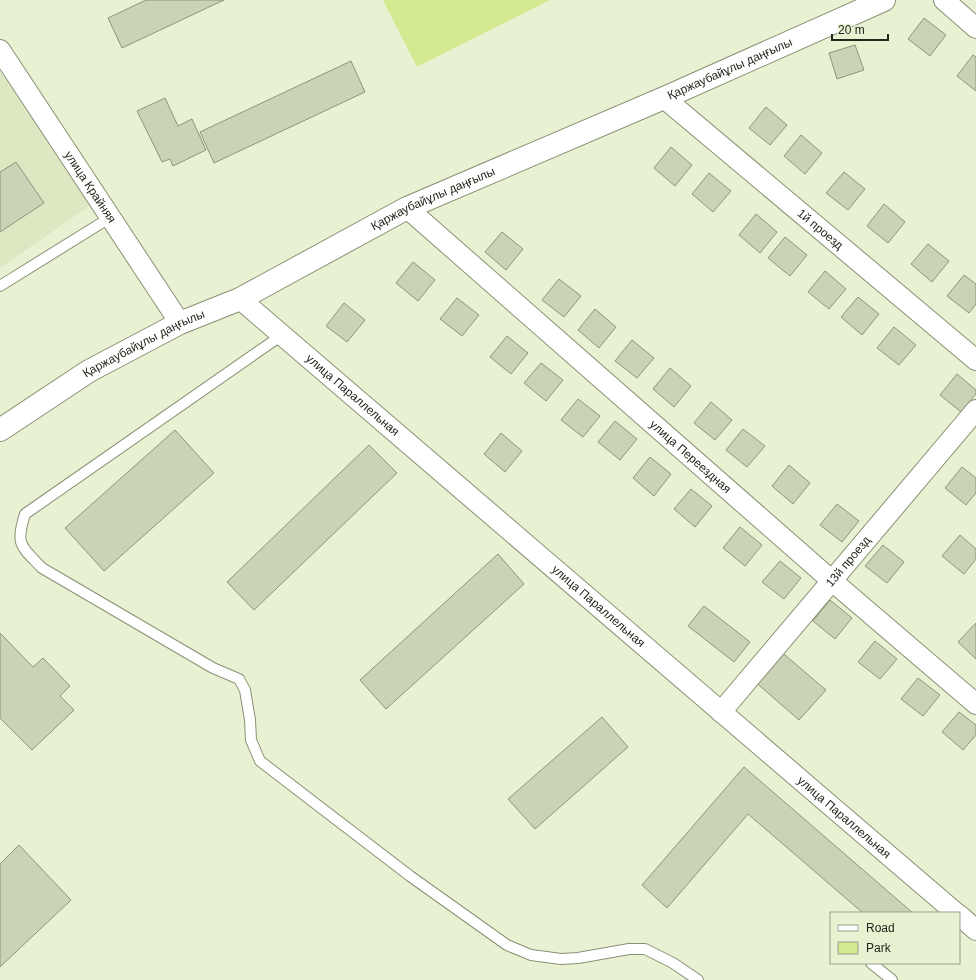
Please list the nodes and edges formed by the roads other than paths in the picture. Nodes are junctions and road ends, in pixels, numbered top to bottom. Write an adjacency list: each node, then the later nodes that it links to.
1 (884, 0): 5 (highway, Қаржаубайұлы даңғылы)
2 (944, 0): 3 (street)
3 (976, 28)
4 (0, 50): 7 (street, улица Крайняя)
5 (664, 98): 6 (highway, Қаржаубайұлы даңғылы); 12 (street, 1й проезд)
6 (407, 208): 9 (highway, Қаржаубайұлы даңғылы); 15 (street, улица Переездная)
7 (111, 217): 8 (lane); 10 (street, улица Крайняя)
8 (0, 286)
9 (240, 299): 10 (highway, Қаржаубайұлы даңғылы); 11 (street, улица Параллельная)
10 (180, 323): 14 (highway, Қаржаубайұлы даңғылы)
11 (282, 335): 17 (street, улица Параллельная); 22 (lane)
12 (976, 360)
13 (976, 410): 15 (street, 13й проезд)
14 (0, 430)
15 (831, 580): 16 (street, улица Переездная); 17 (street, 13й проезд)
16 (976, 704)
17 (721, 712): 18 (street, улица Параллельная)
18 (955, 912)
19 (960, 916): 20 (street)
20 (976, 930)
21 (872, 964): 23 (lane)
22 (698, 980)
23 (892, 980)

